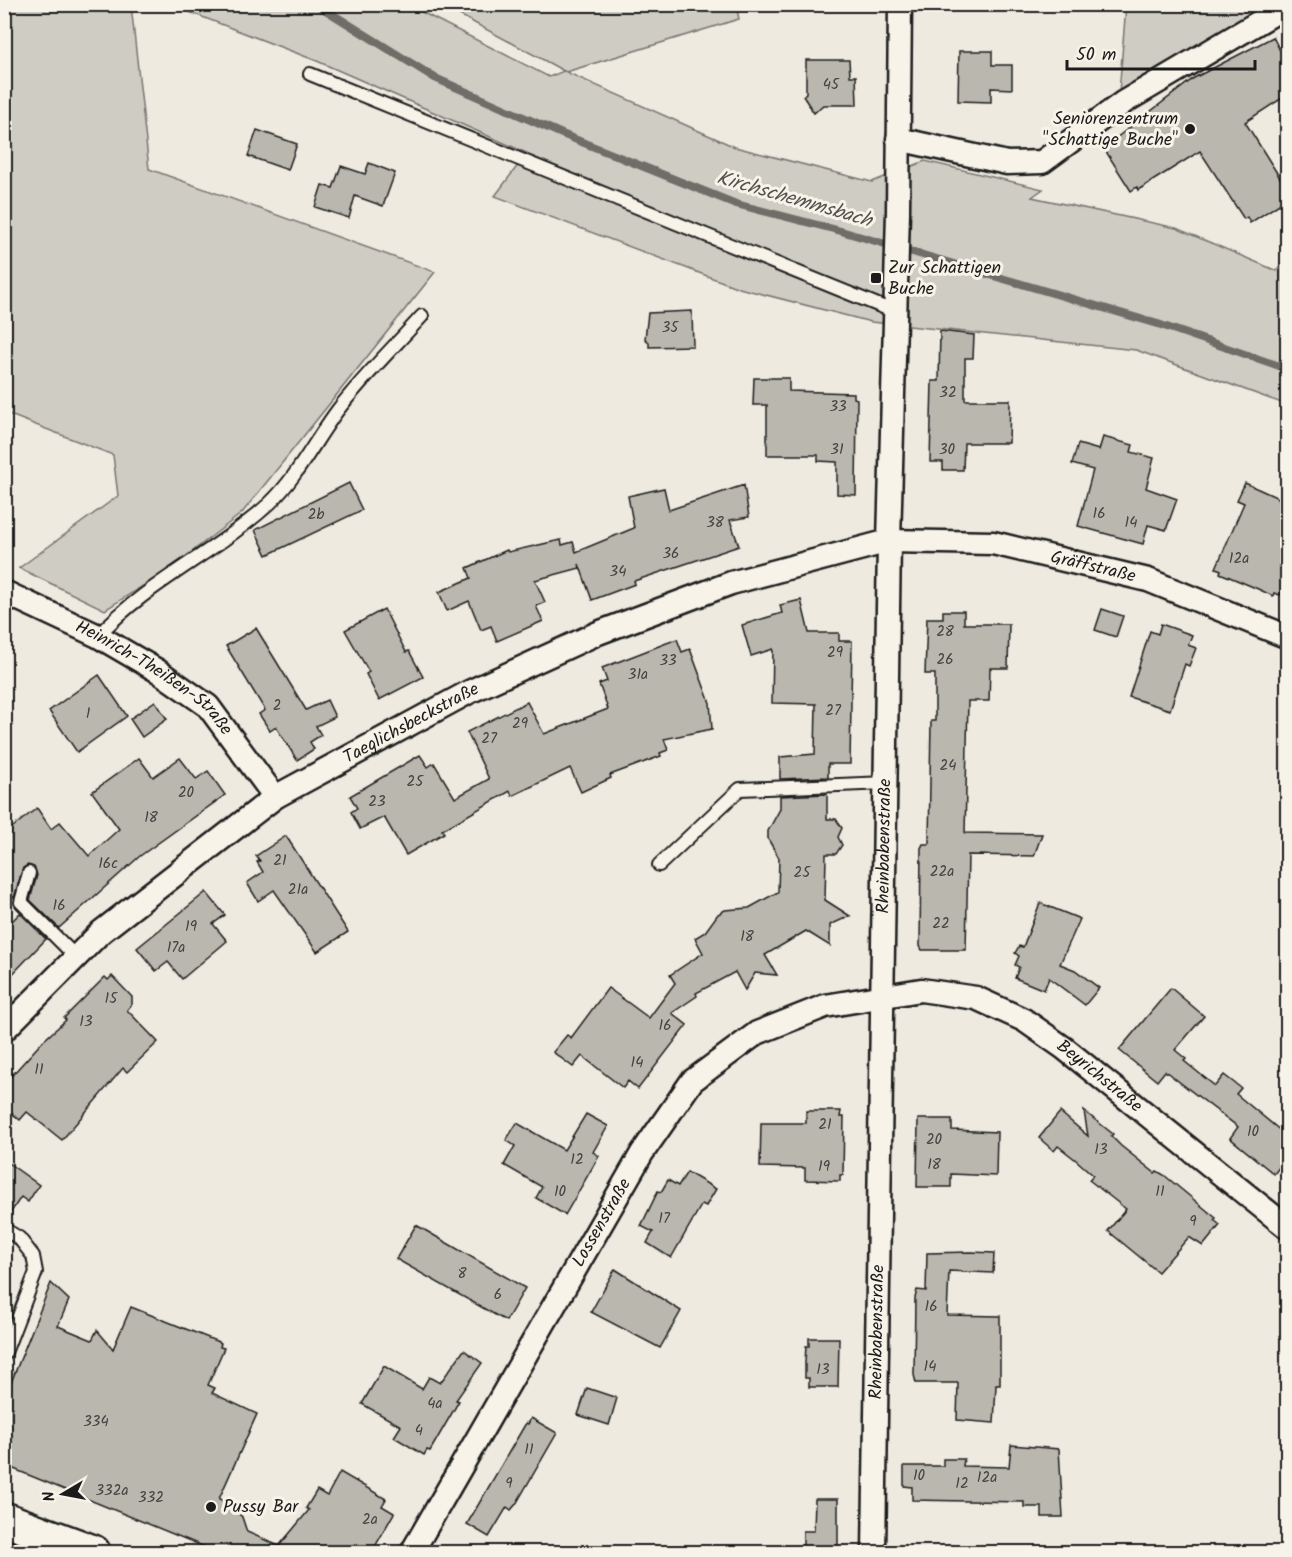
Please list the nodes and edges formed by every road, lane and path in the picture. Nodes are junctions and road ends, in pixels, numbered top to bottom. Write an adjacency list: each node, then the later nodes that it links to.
1 (900, 4): 4 (street, Rheinbabenstraße)
2 (1287, 5): 4 (street)
3 (310, 74): 5 (lane)
4 (898, 139): 5 (street, Rheinbabenstraße)
5 (895, 300): 7 (street, Rheinbabenstraße)
6 (422, 316): 9 (lane)
7 (889, 541): 10 (street, Gräffstraße); 11 (street, Rheinbabenstraße); 12 (street, Taeglichsbeckstraße)
8 (4, 592): 9 (street, Heinrich-Theißen-Straße)
9 (98, 636): 12 (street, Heinrich-Theißen-Straße)
10 (1287, 637)
11 (886, 783): 13 (lane); 16 (street, Rheinbabenstraße)
12 (275, 797): 15 (street, Taeglichsbeckstraße)
13 (659, 865)
14 (29, 873): 15 (lane)
15 (76, 957): 17 (street, Taeglichsbeckstraße)
16 (883, 996): 18 (street, Beyrichstraße); 23 (street, Lossenstraße); 24 (street, Rheinbabenstraße)
17 (4, 1030)
18 (1287, 1228)
19 (4, 1229): 20 (lane)
20 (4, 1355)
21 (4, 1519): 22 (main road)
22 (93, 1552)
23 (412, 1552)
24 (874, 1552)

